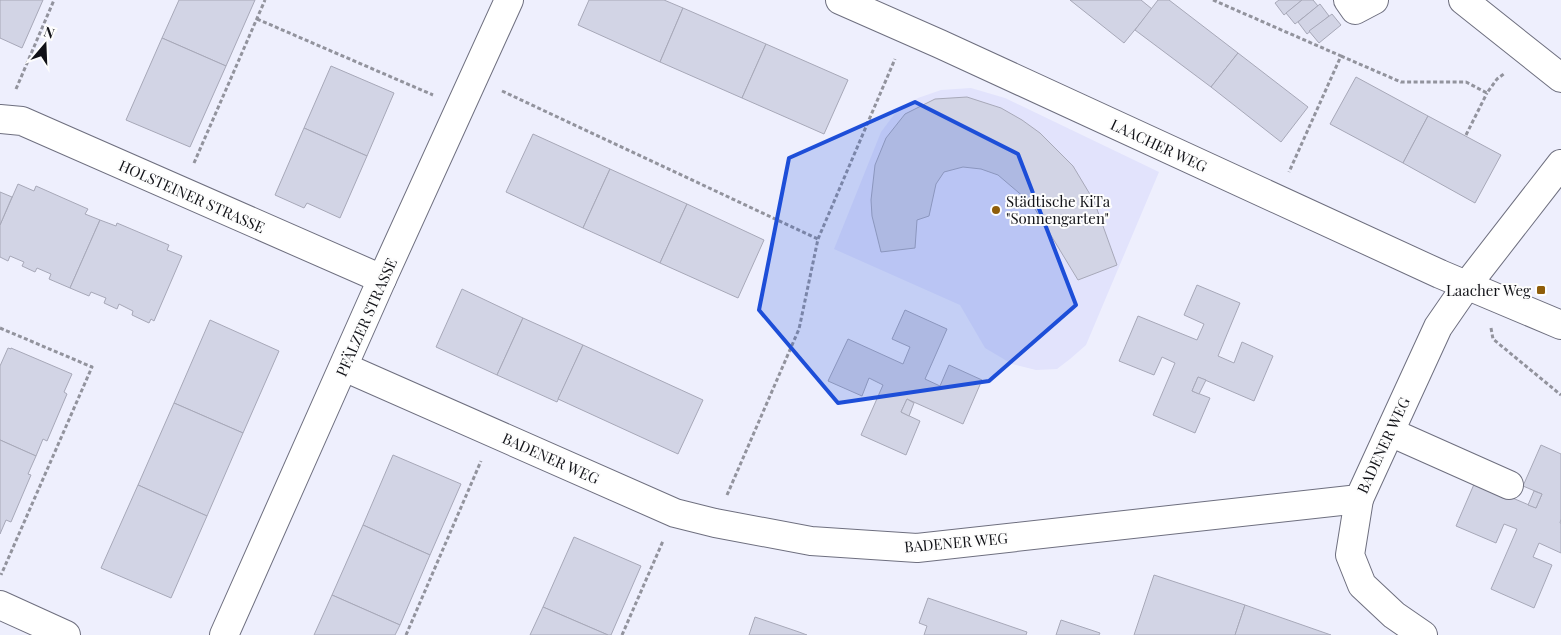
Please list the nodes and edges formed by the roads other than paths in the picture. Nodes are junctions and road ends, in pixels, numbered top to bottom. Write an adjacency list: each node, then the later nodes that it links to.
1 (509, 0): 9 (street, PFÄLZER STRASSE)
2 (840, 0): 10 (street, LAACHER WEG)
3 (1348, 0): 4 (street)
4 (1374, 0)
5 (1463, 0): 6 (street)
6 (1561, 78)
7 (1, 119): 9 (street, HOLSTEINER STRASSE)
8 (1561, 164): 10 (street, BADENER WEG)
9 (382, 280): 12 (street, PFÄLZER STRASSE)
10 (1467, 286): 11 (street, LAACHER WEG); 13 (street, BADENER WEG)
11 (1561, 325)
12 (344, 367): 15 (street, BADENER WEG); 18 (street, PFÄLZER STRASSE)
13 (1390, 432): 14 (street); 15 (street, BADENER WEG)
14 (1509, 485)
15 (1359, 499): 19 (street)
16 (0, 605): 17 (street)
17 (66, 635)
18 (224, 635)
19 (1423, 635)

